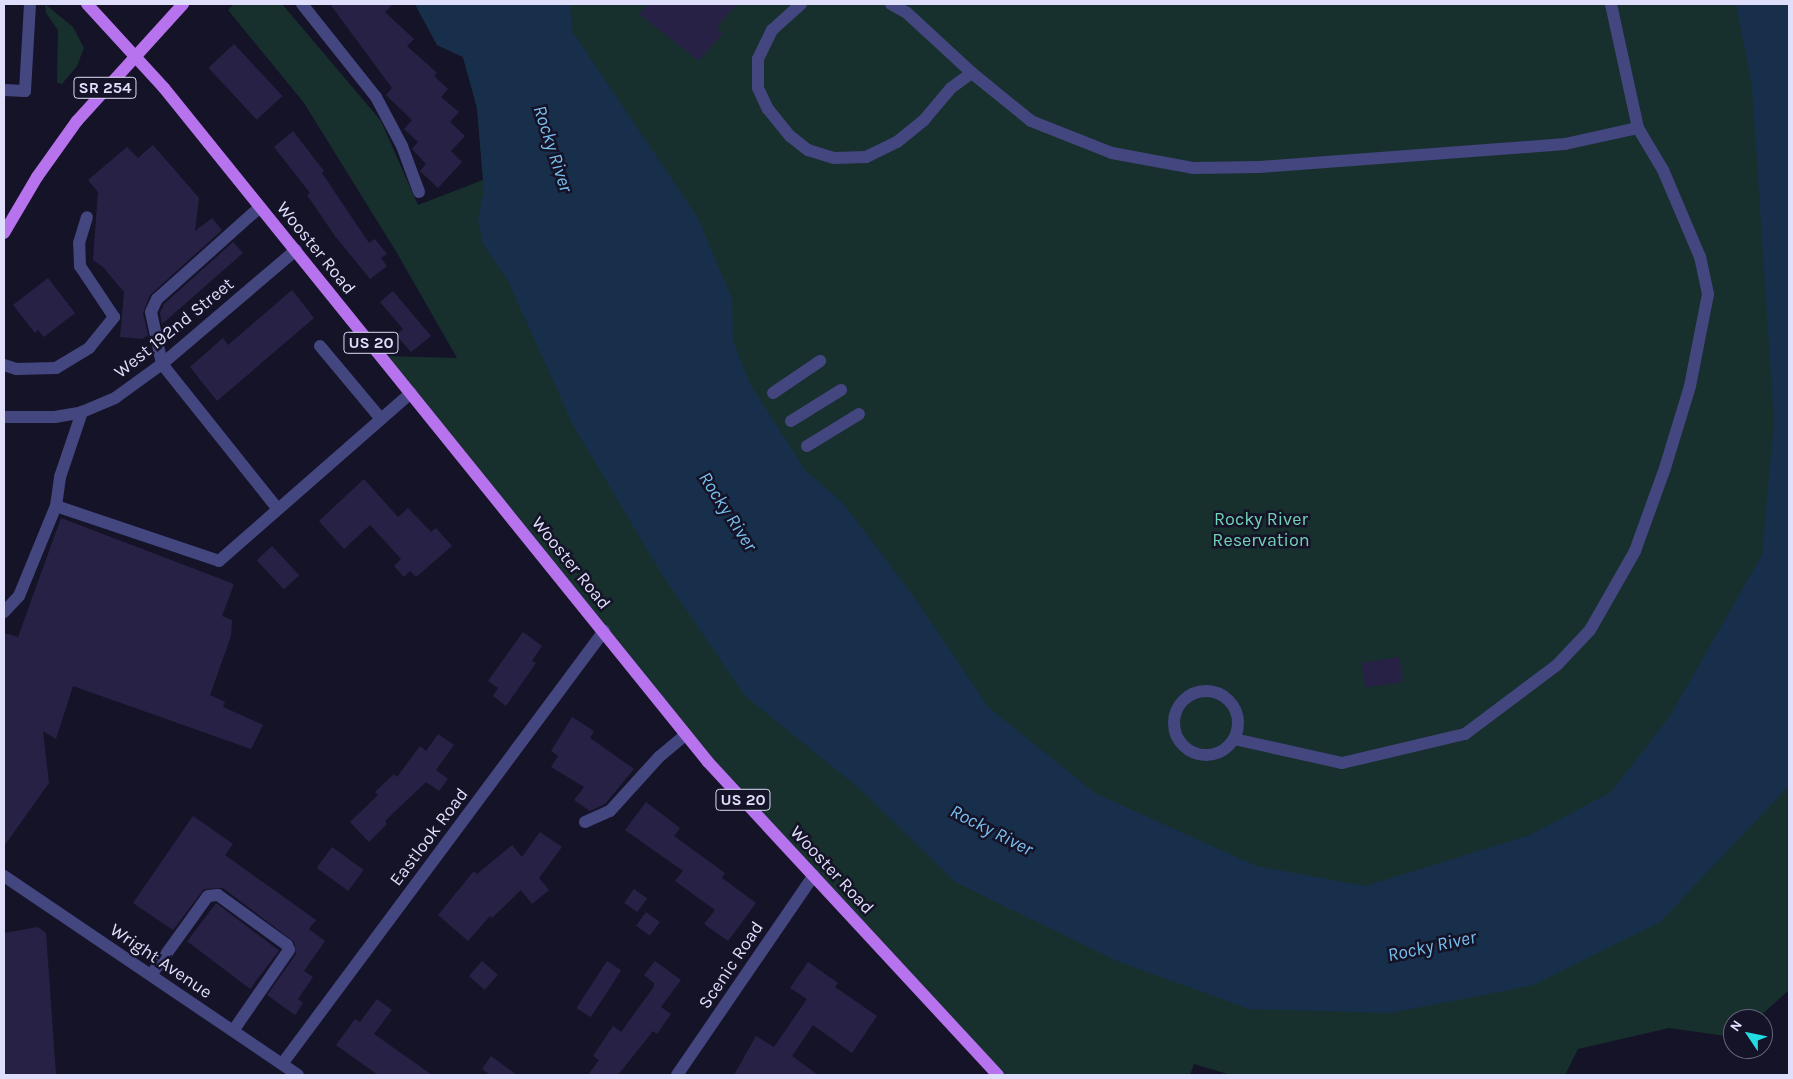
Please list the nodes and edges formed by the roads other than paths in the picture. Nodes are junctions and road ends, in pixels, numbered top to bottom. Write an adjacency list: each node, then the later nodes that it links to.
1 (30, 4): 10 (street)
2 (87, 4): 8 (main road, Wooster Road)
3 (302, 4): 12 (street)
4 (802, 4): 9 (street)
5 (891, 4): 9 (street)
6 (1611, 4): 11 (street)
7 (180, 7): 8 (main road)
8 (135, 56): 13 (main road, Wooster Road / US 20); 15 (main road, SR 254)
9 (972, 73): 11 (street)
10 (4, 90)
11 (1638, 128): 35 (street)
12 (419, 192)
13 (260, 208): 16 (main road, Wooster Road / US 20); 19 (street)
14 (87, 217): 20 (street)
15 (4, 233)
16 (296, 250): 19 (street, West 192nd Street); 22 (main road, Wooster Road / US 20)
17 (320, 346): 27 (street)
18 (820, 361): 23 (street)
19 (162, 364): 24 (street, West 192nd Street); 31 (street)
20 (4, 365)
21 (841, 390): 28 (street)
22 (411, 393): 27 (street); 33 (main road, Wooster Road / US 20)
23 (774, 393)
24 (82, 412): 26 (street, West 192nd Street); 30 (street)
25 (858, 414): 29 (street)
26 (4, 417)
27 (381, 419): 31 (street)
28 (792, 421)
29 (807, 446)
30 (56, 506): 31 (street); 32 (street)
31 (278, 508)
32 (4, 612)
33 (604, 631): 34 (main road, Wooster Road / US 20); 41 (street, Eastlook Road)
34 (686, 734): 36 (street); 37 (main road, Wooster Road / US 20)
35 (1234, 739): 35 (street)
36 (585, 822)
37 (814, 875): 43 (street, Scenic Road); 44 (main road, Wooster Road / US 20)
38 (4, 876): 39 (street, Wright Avenue)
39 (151, 975): 40 (street, Wright Avenue); 40 (street)
40 (233, 1031): 41 (street, Wright Avenue)
41 (282, 1064): 42 (street, Wright Avenue)
42 (298, 1075)
43 (677, 1075)
44 (998, 1075)

